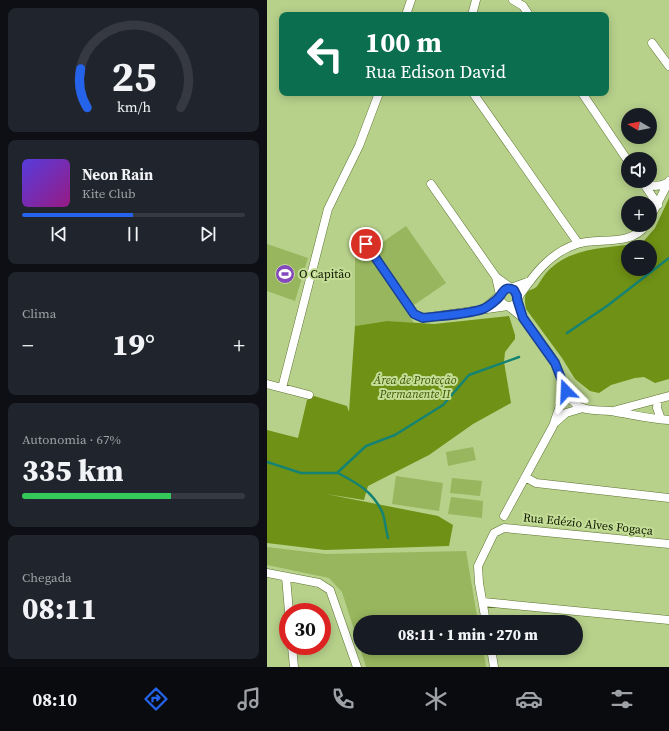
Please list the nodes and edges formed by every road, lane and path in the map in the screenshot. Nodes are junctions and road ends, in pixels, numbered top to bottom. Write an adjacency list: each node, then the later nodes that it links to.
1 (411, 0): 4 (street)
2 (476, 0): 5 (street)
3 (513, 0): 6 (street)
4 (407, 12)
5 (473, 12)
6 (527, 12)
7 (652, 43): 8 (street)
8 (669, 66)
9 (378, 96): 31 (street)
10 (475, 96): 19 (street)
11 (584, 96): 12 (street)
12 (622, 152)
13 (669, 182): 15 (street); 17 (street)
14 (431, 184): 21 (street)
15 (657, 187)
16 (647, 188): 17 (street)
17 (658, 205)
18 (637, 232): 19 (street)
19 (578, 243): 22 (street)
20 (366, 244): 27 (street)
21 (495, 277): 23 (street); 24 (street)
22 (530, 281): 23 (street); 25 (street)
23 (511, 288): 24 (street); 25 (street)
24 (500, 295): 26 (street); 27 (street)
25 (517, 299): 26 (street); 28 (street)
26 (508, 306): 27 (street); 28 (street)
27 (485, 308)
28 (523, 318): 29 (street)
29 (563, 382): 35 (street); 36 (street)
30 (267, 384): 31 (street)
31 (282, 388): 32 (street)
32 (309, 395)
33 (669, 396): 34 (street)
34 (658, 399): 38 (street); 39 (street)
35 (571, 400): 36 (street); 37 (street)
36 (561, 402): 40 (street)
37 (583, 408): 38 (street); 40 (street)
38 (612, 411): 39 (street)
39 (665, 420)
40 (553, 426): 41 (street)
41 (525, 477): 42 (street); 43 (street)
42 (669, 498)
43 (504, 516)
44 (669, 544): 47 (street, Rua Edézio Alves Fogaça)
45 (267, 574): 46 (street)
46 (286, 577): 48 (street); 54 (street)
47 (483, 602): 49 (street); 50 (street)
48 (288, 603)
49 (485, 615)
50 (669, 620)
51 (293, 655): 53 (street)
52 (492, 655): 55 (street)
53 (294, 667)
54 (357, 667)
55 (494, 667)

